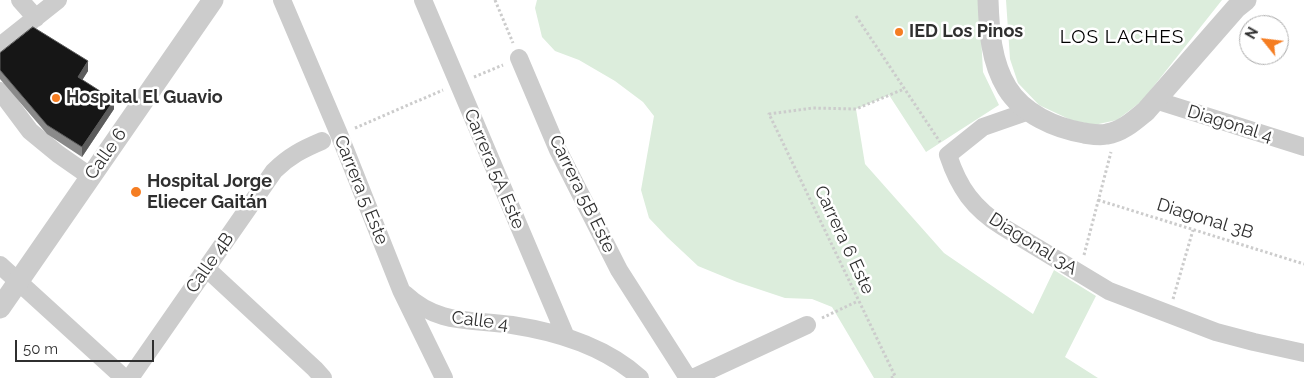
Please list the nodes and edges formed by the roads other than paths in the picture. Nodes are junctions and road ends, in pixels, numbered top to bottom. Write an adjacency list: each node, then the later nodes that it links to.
1 (20, 0): 8 (street)
2 (58, 0): 8 (street)
3 (213, 0): 16 (street, Calle 6)
4 (282, 0): 20 (street, Carrera 5 Este)
5 (423, 0): 23 (street, Carrera 5A Este)
6 (988, 0): 13 (street)
7 (1246, 0): 12 (street)
8 (36, 18): 9 (street)
9 (0, 46)
10 (520, 58): 30 (street, Carrera 5B Este)
11 (0, 91): 16 (street)
12 (1155, 100): 13 (street); 15 (street, Diagonal 4)
13 (1029, 111): 24 (street, Diagonal 3A)
14 (322, 141): 18 (street, Calle 4B)
15 (1304, 147)
16 (91, 177): 19 (street, Calle 6)
17 (0, 265): 19 (street)
18 (206, 268): 26 (street, Calle 4B); 27 (street)
19 (18, 281): 21 (street, Calle 6); 25 (street)
20 (401, 290): 23 (street, Calle 4); 28 (street, Carrera 5 Este)
21 (0, 308)
22 (807, 325): 31 (street)
23 (566, 337): 29 (street, Calle 4)
24 (1304, 353)
25 (124, 378)
26 (130, 378)
27 (323, 378)
28 (444, 378)
29 (640, 378)
30 (688, 378)
31 (693, 378)

